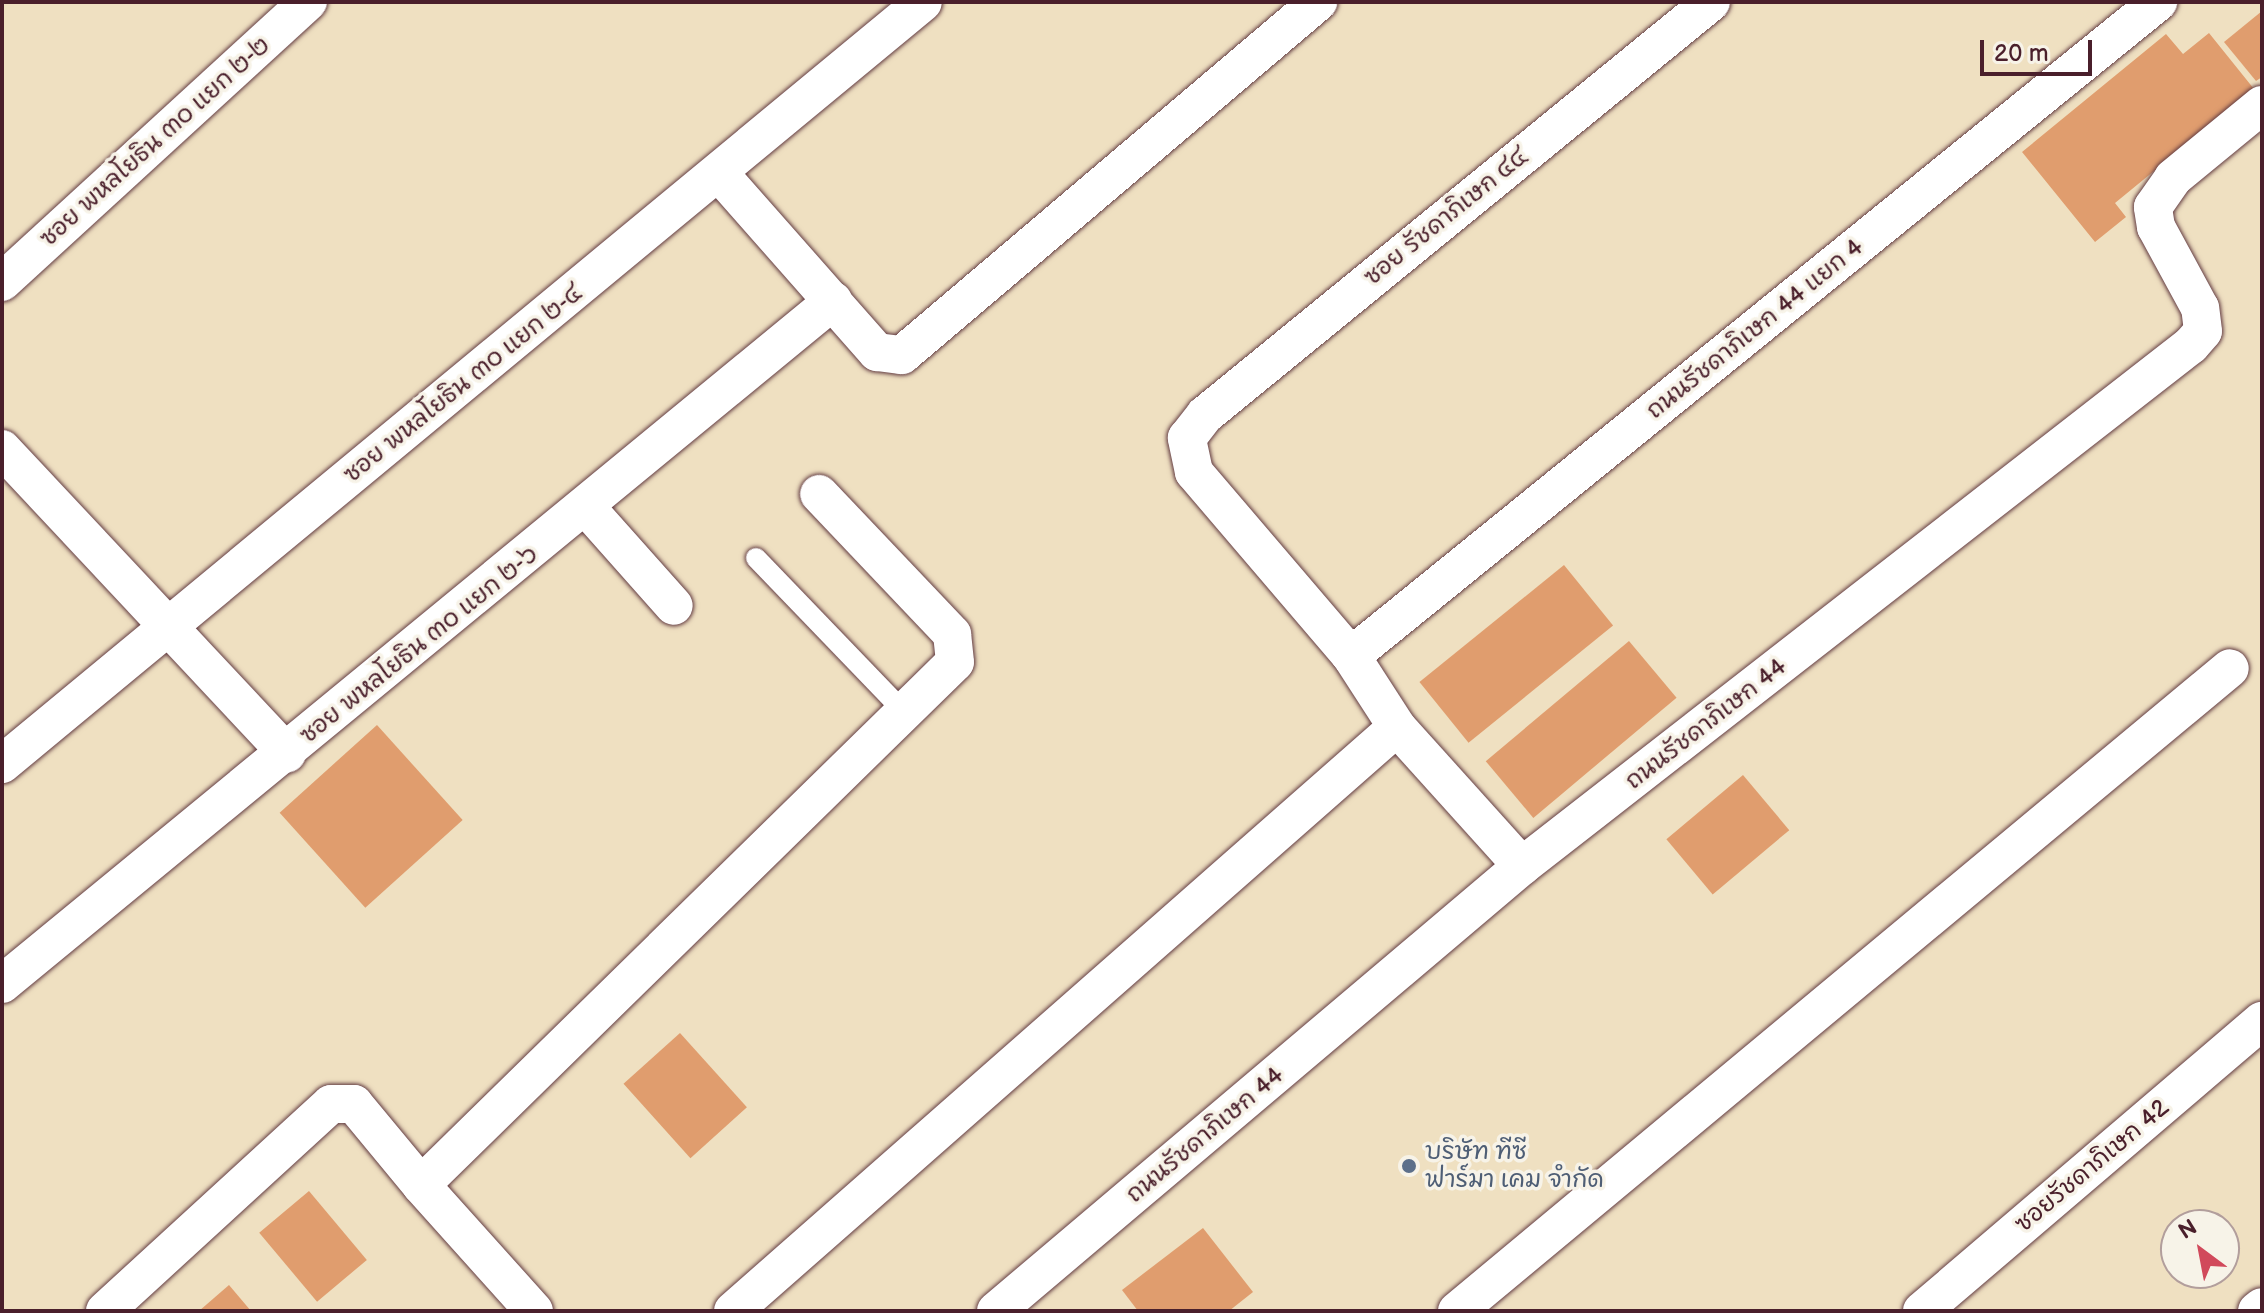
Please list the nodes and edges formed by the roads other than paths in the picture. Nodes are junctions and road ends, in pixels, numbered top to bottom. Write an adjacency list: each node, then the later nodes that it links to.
1 (308, 2): 8 (street, ซอย พหลโยธิน ๓๐ แยก ๒-๒)
2 (923, 2): 7 (street, ซอย พหลโยธิน ๓๐ แยก ๒-๔)
3 (1318, 2): 9 (street)
4 (1711, 2): 16 (street, ซอย รัชดาภิเษก ๔๔)
5 (2158, 2): 16 (street, ถนนรัชดาภิเษก 44 แยก 4)
6 (2262, 105): 22 (street, ถนนรัชดาภิเษก 44)
7 (719, 173): 9 (street); 15 (street, ซอย พหลโยธิน ๓๐ แยก ๒-๔)
8 (2, 282)
9 (833, 301): 12 (street, ซอย พหลโยธิน ๓๐ แยก ๒-๖)
10 (2, 449): 15 (street)
11 (819, 494): 18 (street)
12 (586, 507): 14 (street); 20 (street, ซอย พหลโยธิน ๓๐ แยก ๒-๖)
13 (756, 558): 18 (lane)
14 (674, 606)
15 (168, 626): 20 (street); 21 (street, ซอย พหลโยธิน ๓๐ แยก ๒-๔)
16 (1351, 656): 19 (street)
17 (2230, 668): 31 (street)
18 (904, 712): 25 (street)
19 (1397, 727): 22 (street); 29 (street)
20 (287, 754): 23 (street, ซอย พหลโยธิน ๓๐ แยก ๒-๖)
21 (2, 764)
22 (1522, 866): 30 (street, ถนนรัชดาภิเษก 44)
23 (2, 984)
24 (2262, 1021): 32 (street, ซอยรัชดาภิเษก 42)
25 (421, 1185): 27 (street); 28 (street)
26 (2262, 1307): 33 (street)
27 (105, 1311)
28 (534, 1311)
29 (733, 1311)
30 (996, 1311)
31 (1457, 1311)
32 (1922, 1311)
33 (2257, 1311)

